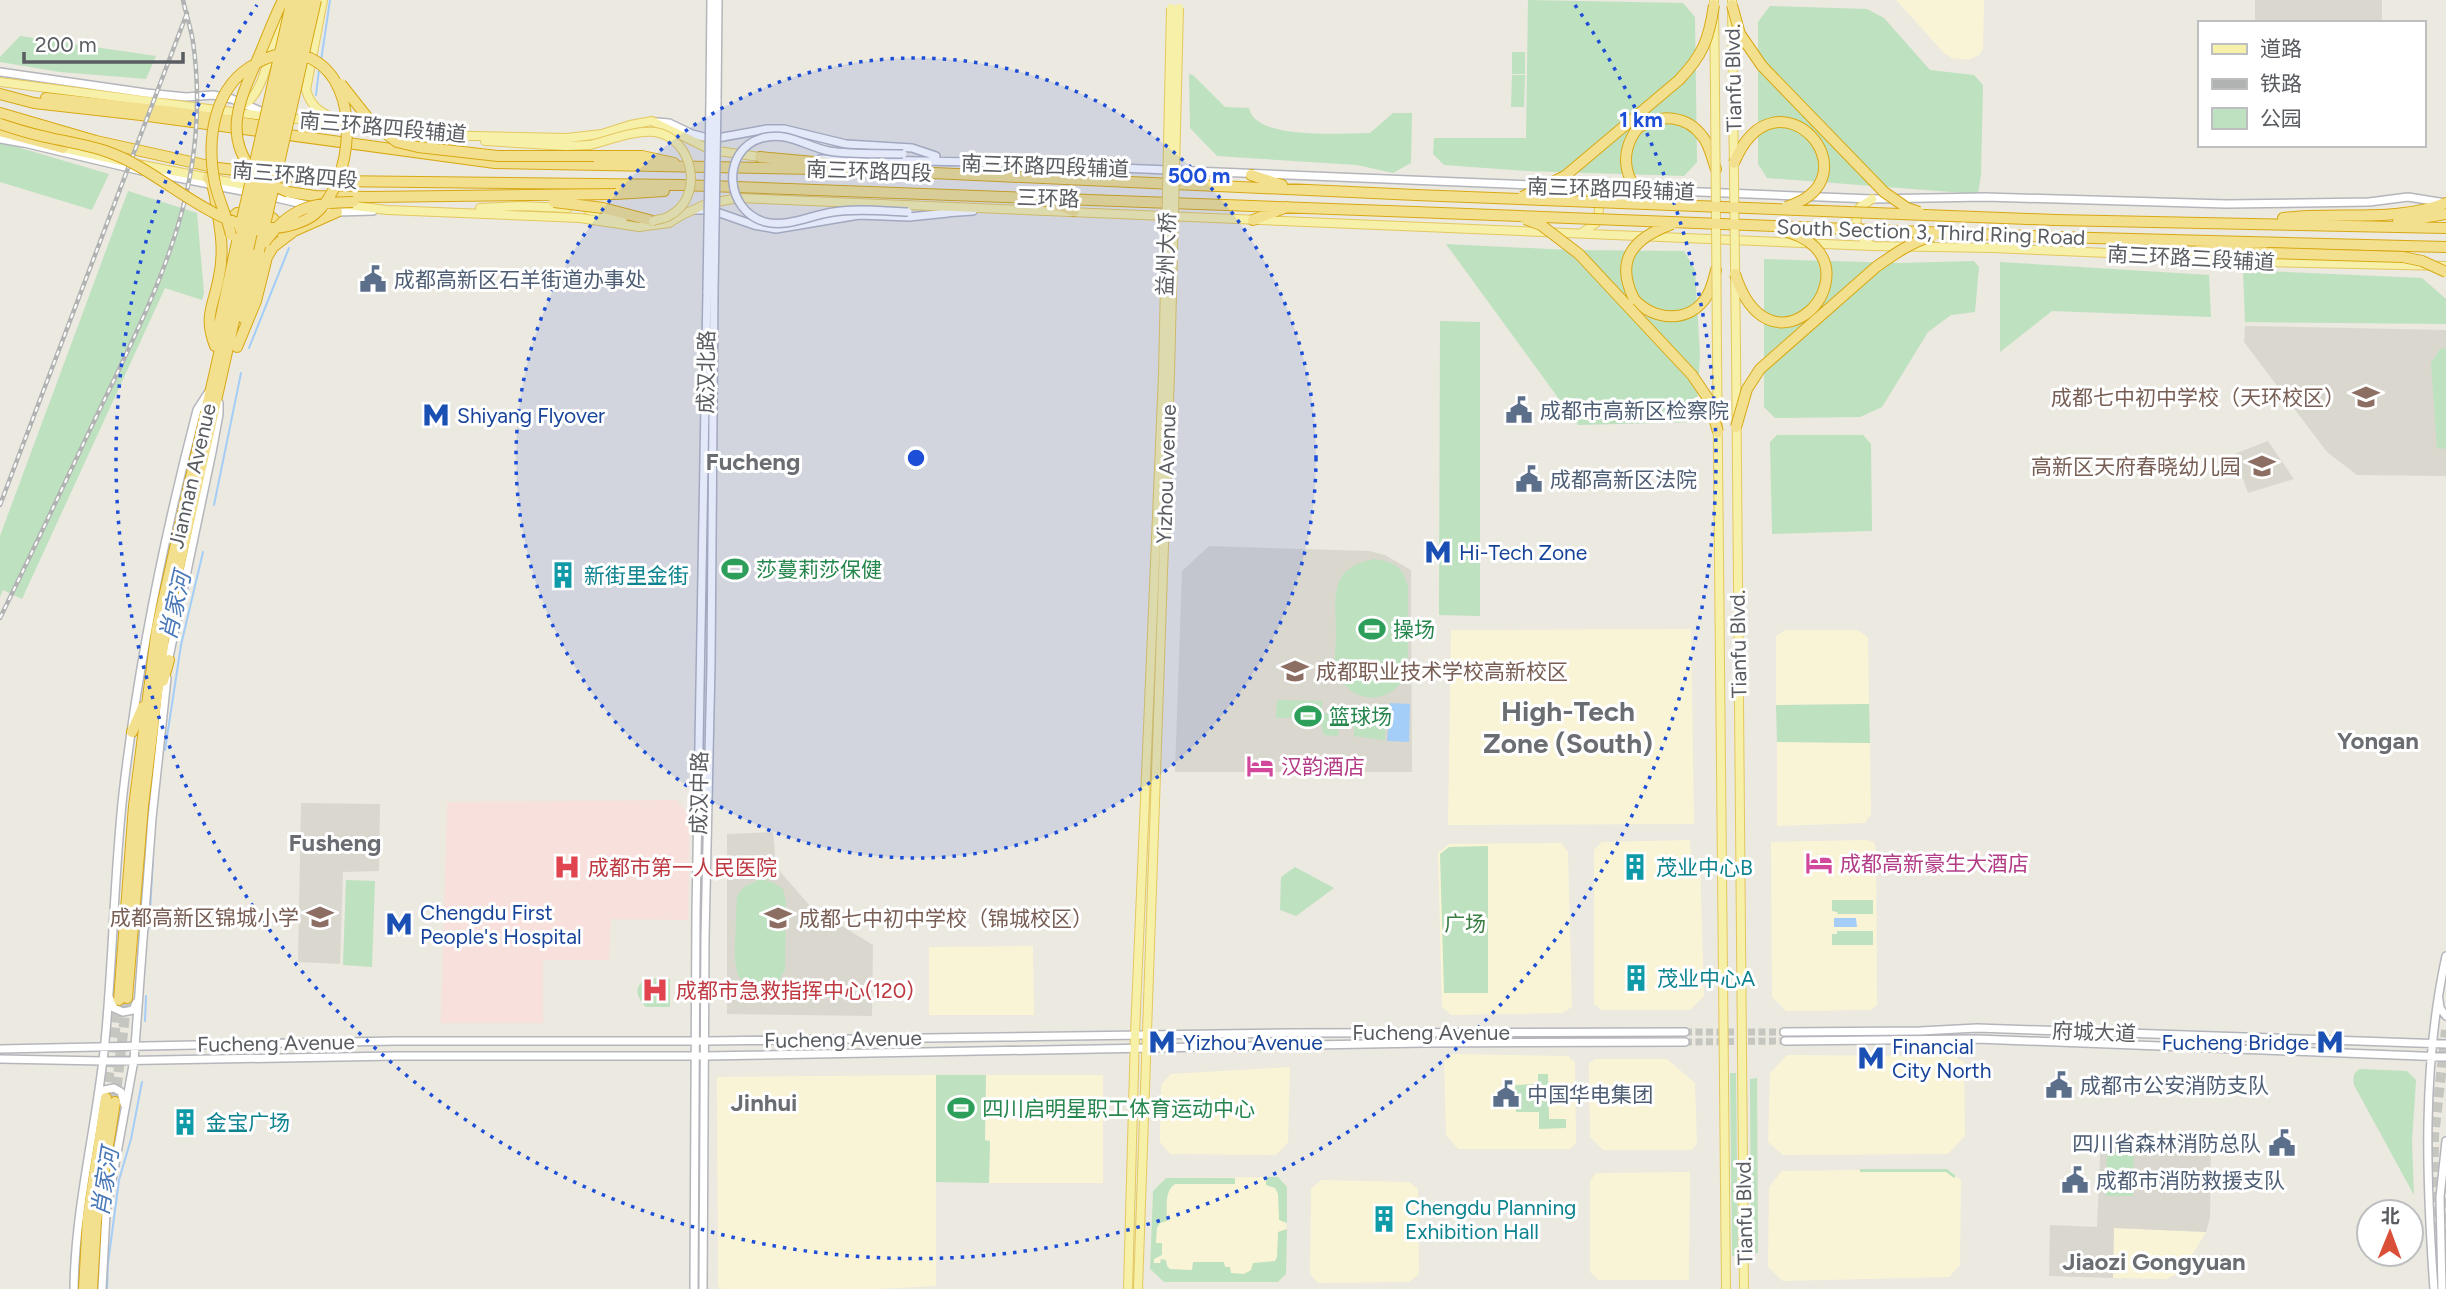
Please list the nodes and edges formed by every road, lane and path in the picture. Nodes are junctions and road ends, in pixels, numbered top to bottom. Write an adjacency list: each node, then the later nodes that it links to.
1 (283, 0): 14 (main road); 42 (highway, bridge)
2 (292, 0): 72 (highway, bridge)
3 (300, 0): 72 (highway, Jiannan Avenue, bridge)
4 (309, 0): 72 (highway, Jiannan Avenue, bridge)
5 (316, 0): 79 (highway, bridge)
6 (323, 0): 16 (main road)
7 (711, 0): 18 (main road)
8 (718, 0): 18 (main road)
9 (1714, 2): 37 (main road, Tianfu Blvd., bridge); 48 (highway, bridge)
10 (1732, 2): 33 (main road, Tianfu Blvd., bridge); 63 (highway, bridge)
11 (1175, 4): 87 (main road, 益州大桥, bridge)
12 (327, 70): 24 (highway, bridge); 34 (highway, bridge); 72 (highway, bridge)
13 (0, 72): 19 (main road)
14 (262, 79): 16 (main road); 19 (main road)
15 (0, 81): 21 (main road, 南三环路四段辅道)
16 (306, 90): 23 (main road)
17 (0, 94): 34 (highway, 南三环路四段)
18 (713, 101): 84 (main road, bridge)
19 (245, 104): 21 (main road)
20 (0, 113): 36 (highway, 南三环路四段)
21 (277, 118): 23 (main road, 南三环路四段辅道)
22 (652, 121): 26 (main road, 南三环路四段辅道); 30 (main road); 31 (main road, 南三环路四段辅道)
23 (341, 122): 26 (main road, 南三环路四段辅道)
24 (0, 124)
25 (0, 131): 29 (highway)
26 (451, 135): 66 (main road, bridge)
27 (0, 139): 28 (main road, 南三环路四段辅道)
28 (20, 142): 29 (main road, 南三环路四段辅道); 41 (main road)
29 (63, 148): 41 (main road, 南三环路四段辅道)
30 (936, 156): 32 (main road); 61 (main road, 南三环路四段辅道, bridge)
31 (760, 158): 32 (main road, 南三环路四段辅道); 38 (highway)
32 (961, 162): 35 (main road, 南三环路四段辅道)
33 (1734, 163): 54 (highway, bridge); 83 (main road, Tianfu Blvd., bridge)
34 (685, 166): 38 (highway, 南三环路四段)
35 (1064, 166): 39 (main road, 南三环路四段辅道); 40 (highway)
36 (218, 168): 42 (highway, 南三环路四段); 44 (highway)
37 (1716, 169): 51 (highway, bridge); 81 (main road, Tianfu Blvd., bridge)
38 (926, 173): 40 (highway, 南三环路四段)
39 (1251, 175): 43 (main road, 南三环路四段辅道); 45 (highway)
40 (1035, 178): 45 (highway, 南三环路四段)
41 (211, 183): 44 (main road, 南三环路四段辅道); 58 (main road); 76 (highway)
42 (681, 185): 47 (highway, 三环路)
43 (1583, 187): 49 (main road, 南三环路四段辅道); 73 (main road)
44 (261, 188): 55 (main road, 南三环路四段辅道)
45 (1292, 188): 46 (highway, 南三环路四段)
46 (1416, 195): 48 (highway, South Section 3, Third Ring Road, bridge)
47 (1035, 198): 52 (highway, 三环路); 57 (highway)
48 (1517, 199): 51 (highway, South Section 3, Third Ring Road, bridge)
49 (1872, 199): 50 (main road); 77 (main road)
50 (2446, 203): 68 (highway)
51 (1667, 205): 54 (highway, South Section 3, Third Ring Road, bridge)
52 (1290, 206): 60 (highway, 三环路); 65 (highway)
53 (1006, 208): 56 (main road, 南三环路四段辅道); 57 (main road, 南三环路四段辅道); 61 (main road, 南三环路四段辅道)
54 (1779, 209): 63 (highway, South Section 3, Third Ring Road, bridge)
55 (387, 210): 58 (main road); 59 (main road, 南三环路四段辅道)
56 (690, 211): 59 (main road, 南三环路四段辅道); 61 (main road, 南三环路四段辅道)
57 (1074, 211): 65 (main road, 南三环路四段辅道)
58 (337, 212): 79 (highway)
59 (456, 212): 66 (main road, bridge)
60 (1415, 212): 64 (highway, South Section 3, Third Ring Road, bridge)
61 (948, 213)
62 (2446, 214): 70 (highway)
63 (1930, 215): 68 (highway, South Section 3, Third Ring Road, bridge)
64 (1518, 216): 67 (highway, South Section 3, Third Ring Road, bridge); 90 (highway, bridge)
65 (1253, 220): 73 (main road, 南三环路四段辅道)
66 (653, 221): 79 (highway, bridge)
67 (1679, 222): 69 (highway, South Section 3, Third Ring Road, bridge); 81 (highway, bridge)
68 (2252, 223): 70 (highway, South Section 3, Third Ring Road)
69 (1770, 226): 74 (highway, South Section 3, Third Ring Road, bridge); 83 (highway, bridge)
70 (2368, 226): 71 (highway, South Section 3, Third Ring Road)
71 (2446, 228)
72 (243, 231): 85 (highway); 86 (highway, Jiannan Avenue)
73 (1581, 233): 77 (main road, 南三环路三段辅道)
74 (1945, 233): 75 (highway, South Section 3, Third Ring Road, bridge); 89 (highway, bridge)
75 (2177, 240): 78 (highway, South Section 3, Third Ring Road); 82 (highway, bridge)
76 (221, 243): 79 (highway); 85 (highway)
77 (1872, 246): 80 (main road, 南三环路三段辅道)
78 (2446, 247)
79 (263, 254): 86 (highway)
80 (2446, 266)
81 (1717, 269): 90 (main road, Tianfu Blvd., bridge)
82 (2446, 272)
83 (1735, 274): 89 (main road, Tianfu Blvd., bridge)
84 (710, 291): 91 (main road, 成汉北路); 92 (main road, 成汉北路)
85 (215, 346): 86 (highway)
86 (221, 361): 88 (highway, Jiannan Avenue)
87 (1166, 373): 103 (main road, Yizhou Avenue); 104 (main road, Yizhou Avenue)
88 (215, 388): 93 (main road); 94 (highway, Jiannan Avenue); 95 (highway, Jiannan Avenue); 96 (main road)
89 (1736, 427): 133 (main road, Tianfu Blvd.)
90 (1718, 432): 132 (main road, Tianfu Blvd.)
91 (703, 538): 110 (main road, 成汉中路)
92 (712, 538): 111 (main road, 成汉中路)
93 (169, 660): 95 (highway); 99 (main road)
94 (147, 697): 96 (highway); 100 (highway, Jiannan Avenue)
95 (154, 708): 100 (highway, Jiannan Avenue)
96 (132, 732): 100 (main road)
97 (2446, 956): 98 (main road)
98 (2438, 992): 101 (main road); 106 (main road)
99 (139, 996): 100 (main road); 108 (main road)
100 (118, 998): 109 (main road)
101 (2446, 1016)
102 (1685, 1032): 104 (main road, Fucheng Avenue)
103 (1135, 1034): 104 (main road, Fucheng Avenue); 111 (main road, Fucheng Avenue); 112 (main road, Yizhou Avenue)
104 (1147, 1034): 113 (main road, Yizhou Avenue)
105 (1685, 1042): 113 (main road, Fucheng Avenue)
106 (2432, 1043): 107 (main road, 府城大道); 115 (main road); 115 (main road, 府城大道)
107 (2446, 1044)
108 (135, 1046): 109 (main road, Fucheng Avenue); 110 (main road, Fucheng Avenue); 118 (main road)
109 (104, 1047): 114 (main road, Fucheng Avenue); 119 (main road)
110 (696, 1048): 111 (main road, Fucheng Avenue); 111 (main road, Fucheng Avenue); 118 (main road, Fucheng Avenue); 128 (main road, 成汉中路)
111 (706, 1048): 112 (main road, Fucheng Avenue); 129 (main road, 成汉中路)
112 (1135, 1048): 113 (main road, Fucheng Avenue); 130 (main road, Yizhou Avenue)
113 (1147, 1048): 131 (main road, Yizhou Avenue)
114 (0, 1049)
115 (2431, 1056): 116 (main road, 府城大道); 134 (main road)
116 (2446, 1056)
117 (0, 1059): 119 (main road, Fucheng Avenue)
118 (134, 1060): 119 (main road, Fucheng Avenue); 121 (main road)
119 (103, 1061): 120 (main road)
120 (95, 1107): 121 (main road); 124 (main road)
121 (124, 1112): 123 (main road)
122 (2446, 1141): 135 (main road)
123 (102, 1272): 126 (main road); 127 (main road)
124 (76, 1289)
125 (84, 1289): 126 (highway)
126 (94, 1289)
127 (102, 1289)
128 (694, 1289)
129 (704, 1289)
130 (1128, 1289)
131 (1139, 1289)
132 (1726, 1289)
133 (1744, 1289)
134 (2434, 1289)
135 (2442, 1289)

